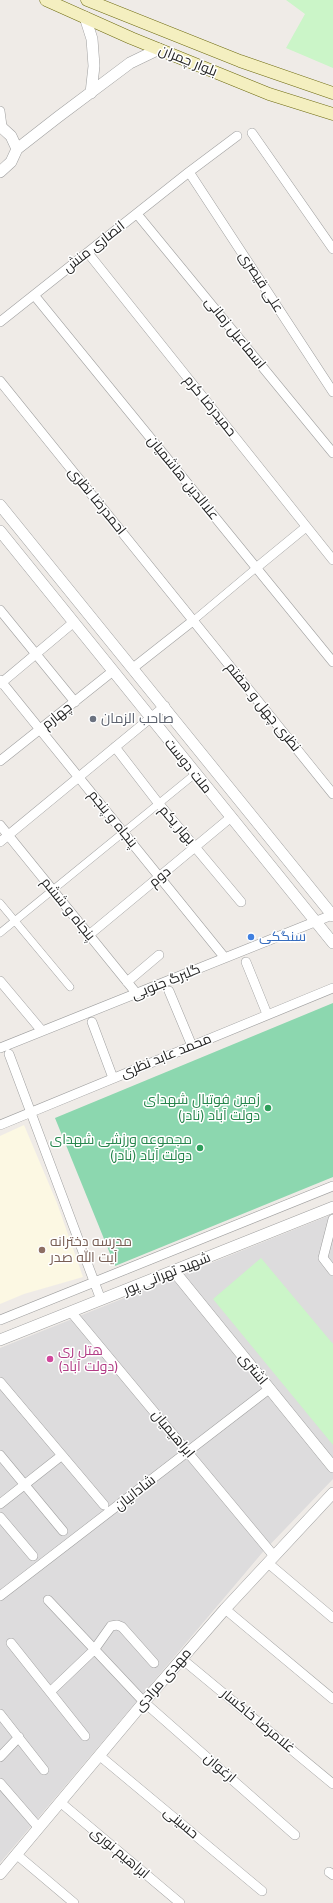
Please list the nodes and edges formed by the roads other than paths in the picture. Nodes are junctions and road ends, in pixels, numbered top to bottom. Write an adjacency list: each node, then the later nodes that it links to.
1 (46, 0): 3 (main road, بلوار چمران)
2 (87, 0): 6 (main road, بلوار چمران)
3 (85, 17): 4 (main road, بلوار چمران); 5 (street)
4 (159, 49): 5 (street); 8 (main road, بلوار چمران)
5 (91, 93): 12 (street)
6 (333, 93)
7 (0, 111): 9 (street)
8 (333, 114)
9 (1, 126): 12 (street)
10 (252, 133): 16 (street)
11 (237, 136): 14 (street, انصاری منش)
12 (17, 149): 13 (street)
13 (0, 172)
14 (188, 172): 15 (street, انصاری منش); 21 (street, علی قیصری)
15 (138, 214): 17 (street, انصاری منش); 22 (street, اسماعیل زمانی)
16 (331, 243)
17 (88, 252): 18 (street, انصاری منش); 24 (street, حمیدرضا کرم)
18 (34, 295): 19 (street, انصاری منش); 27 (street, علاالدین هاشمیان)
19 (0, 322)
20 (0, 381): 29 (street, احمدرضا نظری)
21 (333, 392)
22 (333, 454)
23 (0, 505): 33 (street, ملت دوست)
24 (306, 527): 26 (street, حمیدرضا کرم); 27 (street)
25 (0, 531): 30 (street, ملت دوست)
26 (333, 560)
27 (256, 568): 29 (street); 32 (street, علاالدین هاشمیان)
28 (0, 610): 31 (street)
29 (194, 620): 33 (street); 44 (street, نظری چهل و هفتم)
30 (74, 622): 31 (street); 34 (street, ملت دوست)
31 (36, 654): 35 (street); 36 (street)
32 (333, 662)
33 (133, 668): 37 (street, ملت دوست)
34 (113, 671): 36 (street, چهارم); 38 (street, ملت دوست)
35 (1, 682): 39 (street, پنجاه و پنجم)
36 (75, 702): 39 (street, چهارم)
37 (165, 706): 38 (street); 56 (street, ملت دوست)
38 (150, 718): 40 (street); 42 (street, ملت دوست)
39 (40, 730): 41 (street, چهارم); 43 (street, پنجاه و پنجم)
40 (115, 747): 43 (street); 45 (street, بهار یکم)
41 (0, 761)
42 (195, 774): 45 (street); 46 (street, ملت دوست)
43 (78, 776): 48 (street, پنجاه و پنجم); 49 (street)
44 (333, 794)
45 (159, 804): 48 (street); 51 (street, بهار یکم)
46 (230, 818): 51 (street, دوم); 58 (street, ملت دوست)
47 (0, 825): 49 (street, پنجاه و ششم)
48 (124, 832): 52 (street, پنجاه و پنجم); 53 (street)
49 (8, 835): 50 (street); 53 (street, پنجاه و ششم)
50 (0, 842)
51 (196, 847): 52 (street, دوم); 54 (street, بهار یکم)
52 (160, 877): 60 (street, دوم); 63 (street, پنجاه و پنجم)
53 (53, 890): 57 (street); 60 (street, پنجاه و ششم)
54 (241, 902)
55 (0, 903): 57 (street)
56 (333, 915): 58 (street, گلبرگ جنوبی)
57 (15, 921): 59 (street); 67 (street)
58 (315, 922): 61 (street, ملت دوست); 63 (street, گلبرگ جنوبی)
59 (0, 933)
60 (89, 935): 66 (street, پنجاه و ششم)
61 (333, 944)
62 (159, 955): 66 (street)
63 (225, 958): 70 (street, گلبرگ جنوبی)
64 (246, 962): 71 (street)
65 (0, 981): 73 (street)
66 (128, 982): 70 (street, پنجاه و ششم)
67 (70, 987)
68 (333, 988): 71 (street, محمد عابد نظری)
69 (169, 991): 74 (street)
70 (136, 994): 73 (street, گلبرگ جنوبی)
71 (268, 1014): 74 (street, محمد عابد نظری)
72 (92, 1022): 77 (street)
73 (42, 1031): 75 (street, گلبرگ جنوبی)
74 (192, 1046): 77 (street, محمد عابد نظری)
75 (0, 1048)
76 (9, 1054): 78 (street)
77 (113, 1078): 78 (street, محمد عابد نظری)
78 (30, 1112): 79 (street, محمد عابد نظری); 85 (street)
79 (0, 1125)
80 (333, 1186): 85 (street)
81 (333, 1207): 83 (street, شهید تهرانی پور)
82 (333, 1219): 84 (street)
83 (174, 1271): 86 (street, شهید تهرانی پور); 91 (street, اشتری)
84 (333, 1271)
85 (94, 1282): 86 (street); 88 (street)
86 (101, 1300): 87 (street, شهید تهرانی پور)
87 (71, 1312): 89 (street, شهید تهرانی پور); 92 (street, ابراهیمیان)
88 (0, 1320)
89 (0, 1340)
90 (0, 1382): 94 (street)
91 (269, 1389): 92 (street, شادانیان); 95 (street, اشتری)
92 (188, 1452): 103 (street, ابراهیمیان); 104 (street, شادانیان)
93 (0, 1455): 96 (street)
94 (61, 1456): 96 (street); 99 (street)
95 (333, 1467)
96 (25, 1484): 98 (street); 101 (street)
97 (331, 1500): 103 (street, مهدی مرادی)
98 (0, 1504)
99 (104, 1505)
100 (0, 1517): 102 (street)
101 (63, 1531)
102 (33, 1556)
103 (271, 1560): 106 (street, مهدی مرادی); 107 (street, ابراهیمیان)
104 (0, 1596)
105 (48, 1600): 109 (street, ارغوان)
106 (225, 1609): 110 (street, مهدی مرادی); 113 (street)
107 (333, 1618)
108 (10, 1643): 112 (street)
109 (94, 1650): 111 (street); 112 (street); 114 (street, ارغوان)
110 (182, 1658): 114 (street, مهدی مرادی); 122 (street, غلامرضا خاکسار)
111 (154, 1663)
112 (50, 1692): 116 (street)
113 (333, 1699)
114 (144, 1702): 119 (street, مهدی مرادی); 125 (street, ارغوان)
115 (0, 1714): 117 (street)
116 (85, 1736)
117 (18, 1737): 118 (street); 120 (street)
118 (0, 1756)
119 (100, 1756): 123 (street, مهدی مرادی); 128 (street, حسینی)
120 (44, 1770)
121 (0, 1783): 124 (street)
122 (333, 1784)
123 (60, 1802): 124 (street, مهدی مرادی); 130 (street, ابراهیم نوری)
124 (39, 1828): 126 (street, مهدی مرادی)
125 (295, 1835)
126 (16, 1854): 127 (street, مهدی مرادی); 129 (street)
127 (0, 1874)
128 (262, 1891)
129 (74, 1903)
130 (180, 1903)

